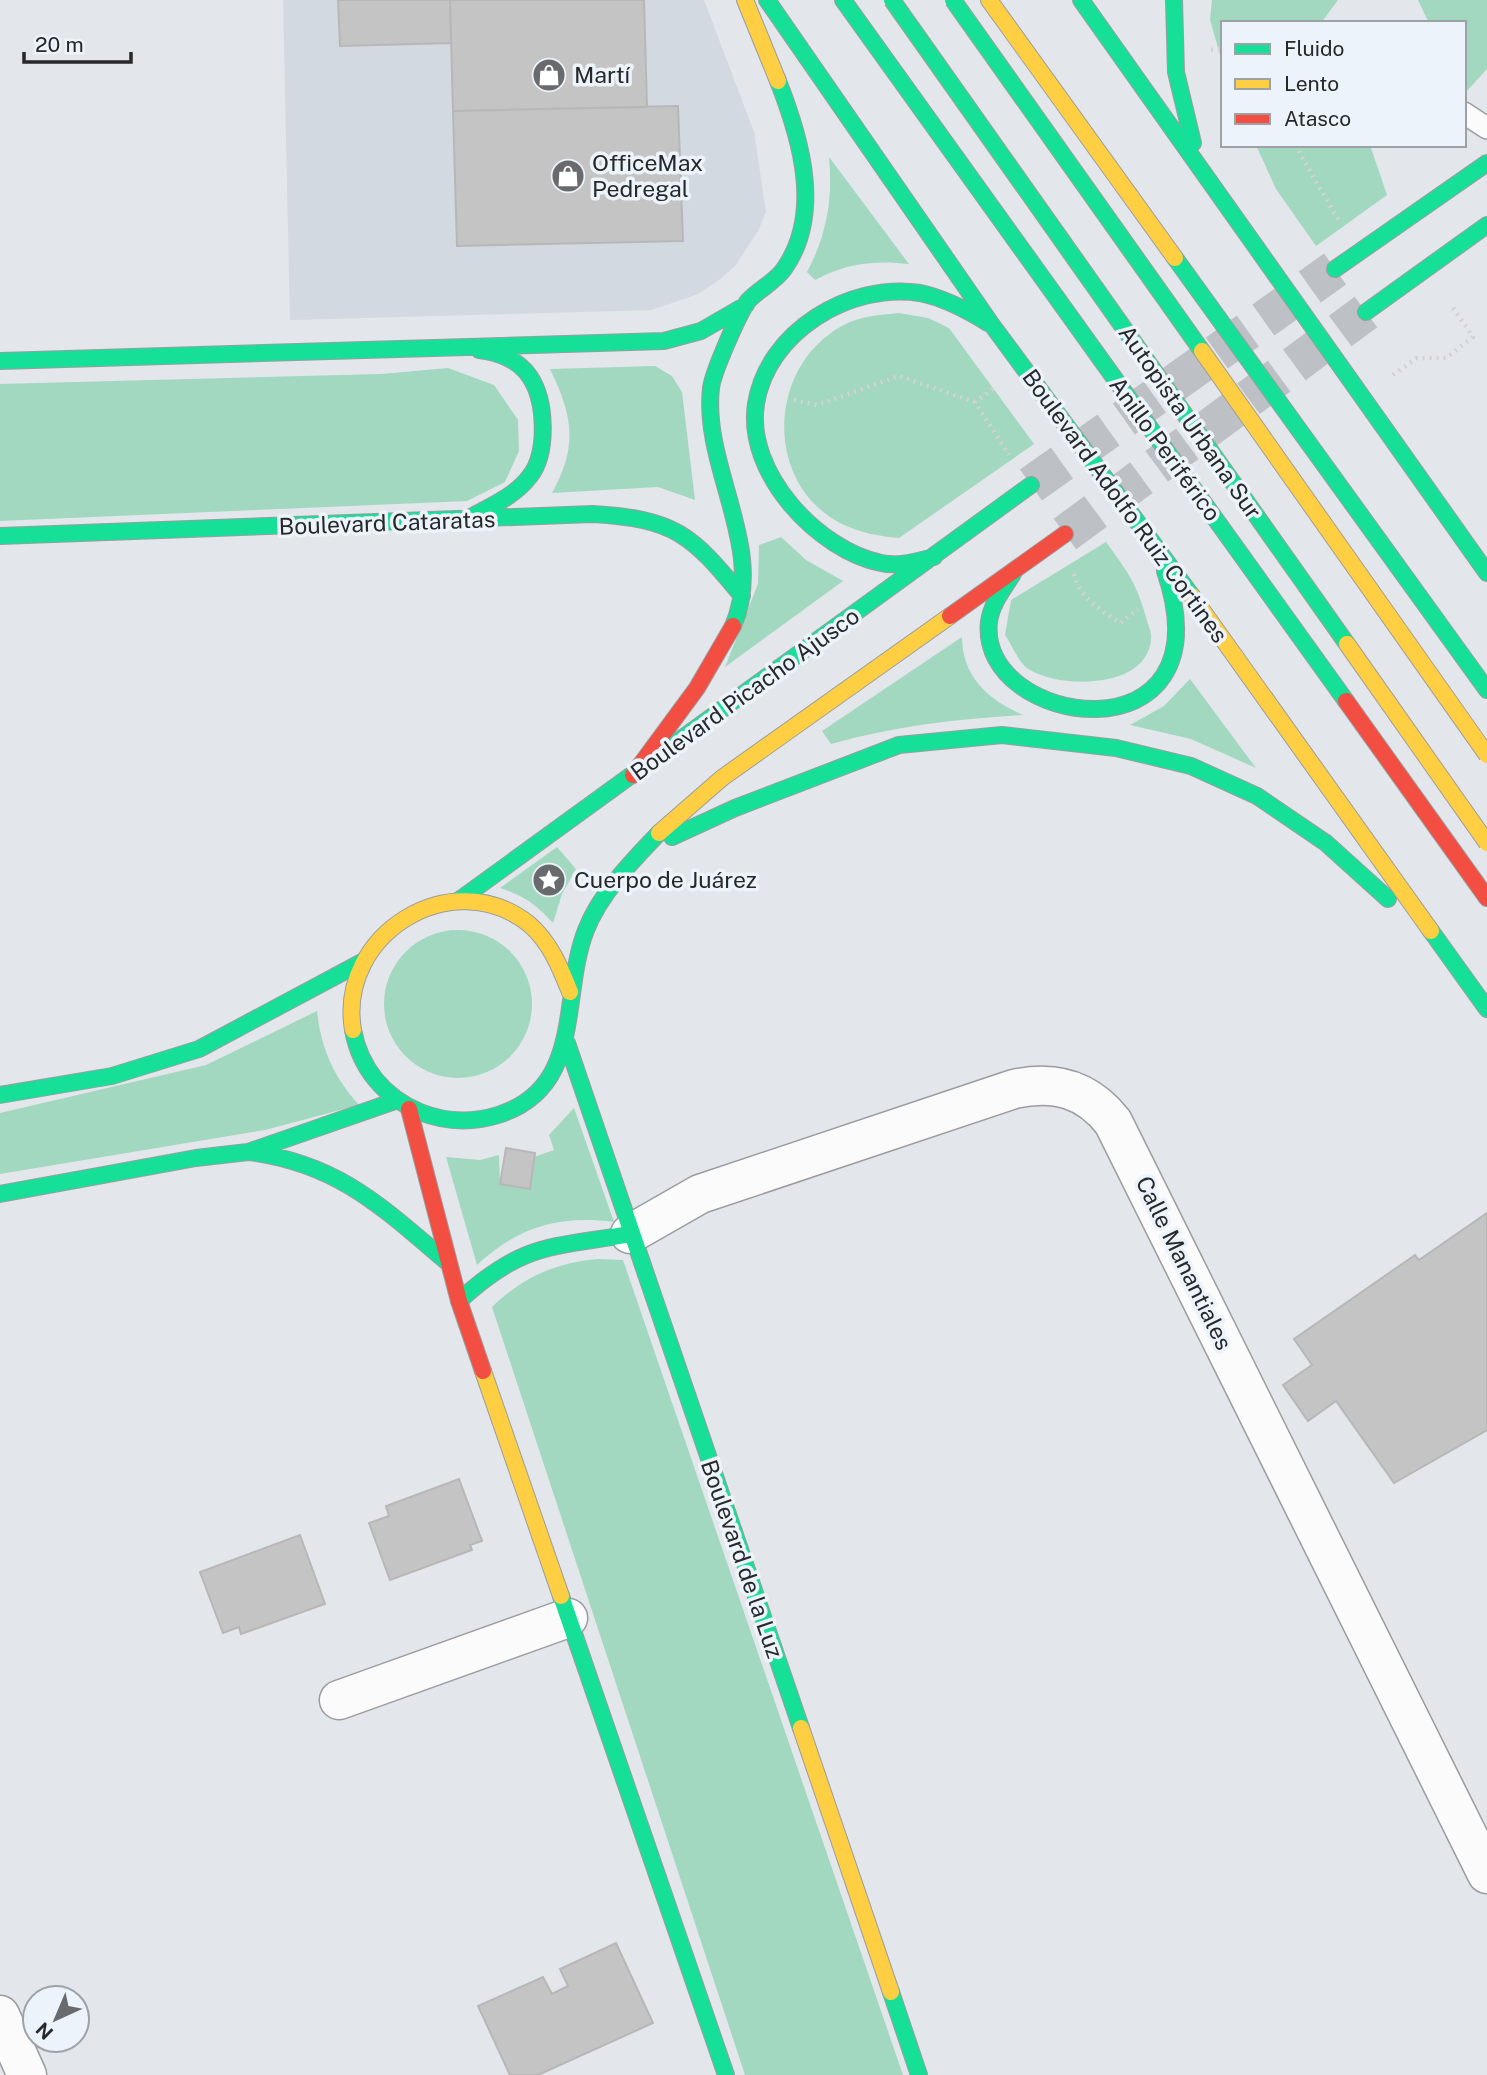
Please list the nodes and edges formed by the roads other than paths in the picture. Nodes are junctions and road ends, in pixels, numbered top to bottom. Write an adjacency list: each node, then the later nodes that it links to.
1 (745, 0): 17 (main road)
2 (767, 0): 19 (main road, Boulevard Adolfo Ruiz Cortines)
3 (843, 0): 36 (main road, Anillo Periférico)
4 (892, 0): 34 (main road, Autopista Urbana Sur, bridge)
5 (953, 0): 32 (main road, bridge)
6 (989, 0): 10 (main road)
7 (1001, 0): 10 (main road)
8 (1081, 0): 14 (main road)
9 (1174, 0): 14 (main road)
10 (1050, 87): 31 (main road)
11 (1466, 114): 12 (lane)
12 (1487, 128)
13 (1487, 163): 16 (main road)
14 (1205, 174): 29 (main road)
15 (1487, 225): 18 (main road)
16 (1335, 269)
17 (746, 305): 20 (main road); 30 (main road)
18 (1366, 312)
19 (992, 325): 24 (main road, Boulevard Adolfo Ruiz Cortines); 27 (main road)
20 (458, 347): 21 (main road); 23 (main road)
21 (0, 361)
22 (1031, 485): 27 (main road, Boulevard Picacho Ajusco)
23 (465, 521): 26 (main road, Boulevard Cataratas); 30 (main road, Boulevard Cataratas)
24 (1144, 528): 28 (main road); 38 (main road, Boulevard Adolfo Ruiz Cortines)
25 (1065, 534): 28 (main road)
26 (0, 536)
27 (936, 557): 33 (main road, Boulevard Picacho Ajusco)
28 (1015, 571): 35 (main road)
29 (1487, 573)
30 (742, 596): 33 (main road)
31 (1487, 690)
32 (1487, 755)
33 (633, 775): 37 (main road, Boulevard Picacho Ajusco)
34 (1487, 844)
35 (639, 853): 38 (main road); 40 (main road)
36 (1487, 898)
37 (458, 901): 39 (main road); 40 (main road)
38 (1440, 946): 41 (main road, Boulevard Adolfo Ruiz Cortines)
39 (362, 962): 43 (main road); 44 (main road)
40 (570, 992): 42 (main road)
41 (1487, 1009)
42 (567, 1043): 44 (main road); 47 (main road, Boulevard de la Luz)
43 (0, 1095)
44 (402, 1105): 45 (main road); 48 (main road)
45 (248, 1152): 46 (main road); 48 (main road)
46 (0, 1194)
47 (630, 1234): 49 (main road); 52 (street, Calle Manantiales); 56 (main road, Boulevard de la Luz)
48 (447, 1262): 49 (main road)
49 (458, 1301): 50 (main road)
50 (568, 1618): 51 (street); 55 (main road)
51 (339, 1700)
52 (1487, 1874)
53 (0, 2014): 54 (street)
54 (27, 2075)
55 (726, 2075)
56 (919, 2075)

